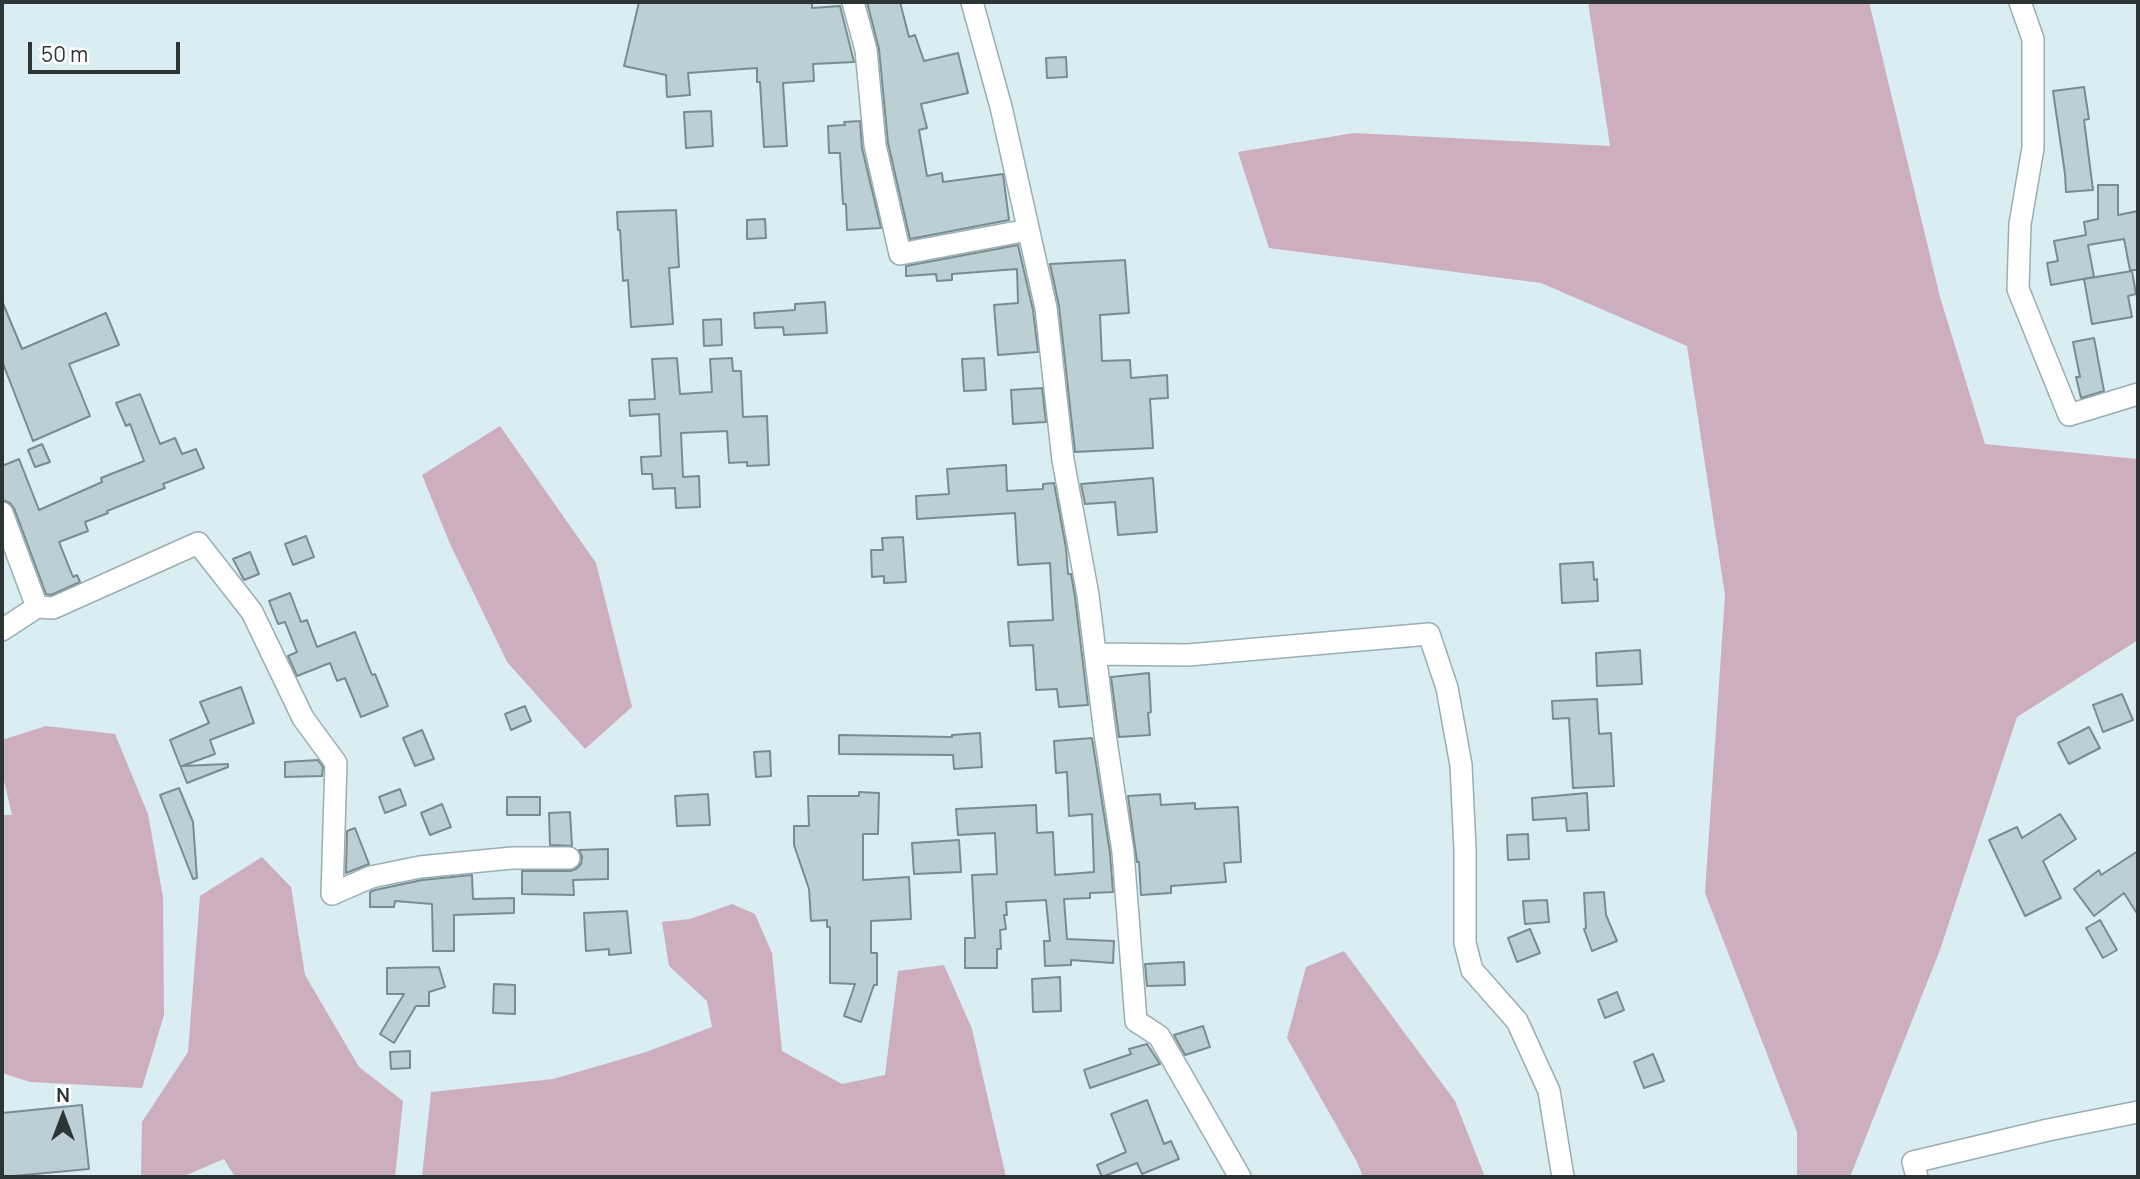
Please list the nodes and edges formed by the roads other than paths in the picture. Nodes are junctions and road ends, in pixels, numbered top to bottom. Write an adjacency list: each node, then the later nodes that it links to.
1 (853, 2): 4 (street)
2 (972, 2): 4 (street)
3 (2020, 2): 5 (street)
4 (1028, 230): 9 (street)
5 (2138, 394)
6 (2, 513): 7 (street)
7 (37, 607): 8 (street); 10 (street)
8 (2, 630)
9 (1095, 654): 12 (street); 13 (street)
10 (569, 858)
11 (2138, 1112): 14 (street)
12 (1240, 1177)
13 (1563, 1177)
14 (1917, 1177)

